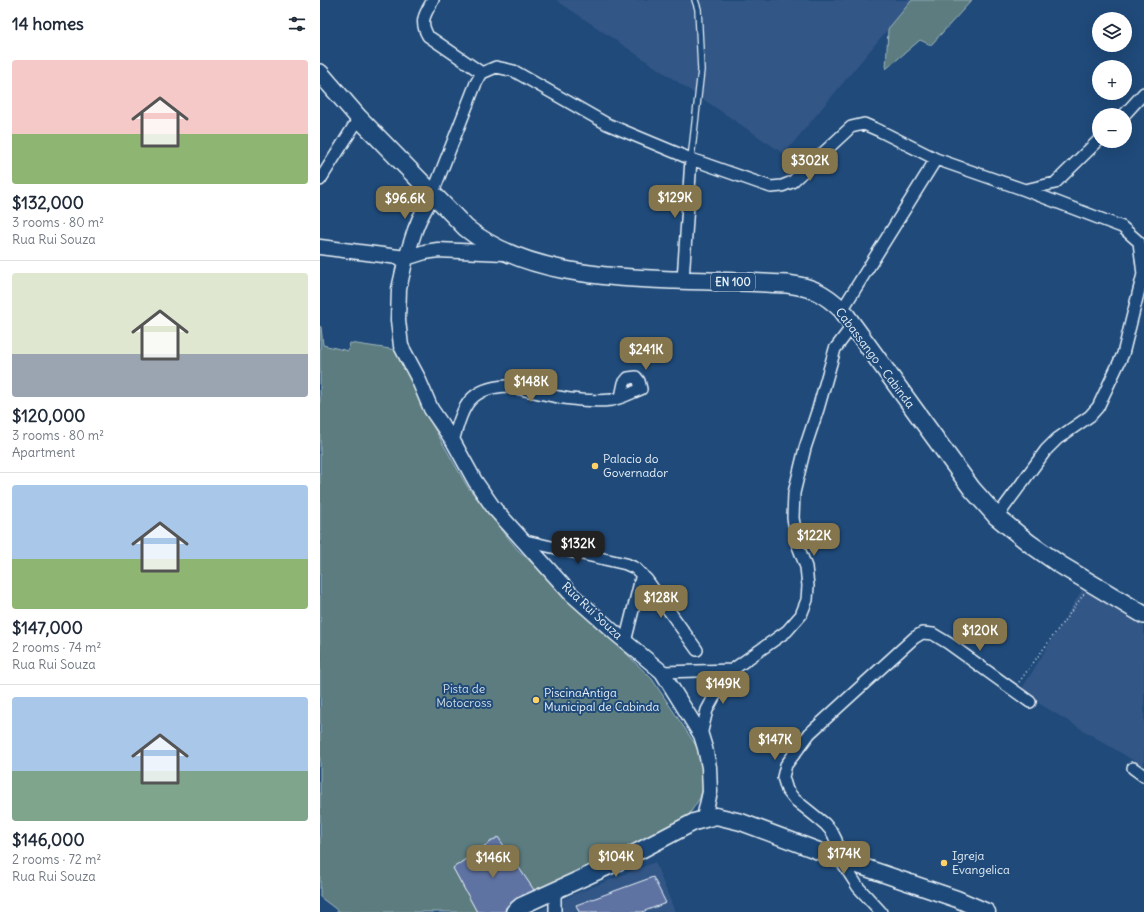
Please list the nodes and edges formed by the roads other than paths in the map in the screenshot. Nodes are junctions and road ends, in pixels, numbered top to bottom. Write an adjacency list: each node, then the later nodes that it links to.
1 (433, 0): 4 (street)
2 (695, 0): 9 (lane)
3 (320, 73): 7 (main road, Cabassango - Cabinda / EN 100)
4 (482, 73): 9 (street); 13 (street)
5 (1144, 94): 6 (street)
6 (1131, 108)
7 (359, 118): 11 (street); 13 (main road, Cabassango - Cabinda / EN 100)
8 (1092, 147): 12 (street)
9 (691, 159): 10 (street); 19 (street)
10 (936, 159): 12 (street); 20 (street)
11 (320, 180)
12 (1025, 190): 24 (street)
13 (432, 195): 14 (main road, Cabassango - Cabinda / EN 100); 18 (street, Rua Rui Souza)
14 (466, 228): 16 (street); 17 (main road, Cabassango - Cabinda / EN 100)
15 (320, 247): 18 (street)
16 (453, 250): 17 (street); 18 (street)
17 (505, 253): 19 (main road, Cabassango - Cabinda / EN 100)
18 (406, 258): 23 (street, Rua Rui Souza)
19 (683, 280): 20 (main road, Cabassango - Cabinda / EN 100)
20 (842, 310): 21 (main road, Cabassango - Cabinda / EN 100)
21 (853, 325): 24 (main road, Cabassango - Cabinda / EN 100); 30 (street)
22 (622, 397): 23 (street)
23 (453, 441): 25 (street, Rua Rui Souza)
24 (997, 517): 27 (main road, Cabassango - Cabinda / EN 100)
25 (521, 540): 26 (street); 28 (street, Rua Rui Souza)
26 (642, 574): 28 (street); 29 (street)
27 (1144, 614)
28 (625, 642): 31 (street, Rua Rui Souza)
29 (697, 650)
30 (732, 670): 31 (street); 33 (street)
31 (662, 672): 33 (street, Rua Rui Souza)
32 (1030, 702): 37 (street)
33 (701, 735): 36 (street, Rua Rui Souza)
34 (1133, 768): 35 (street)
35 (1144, 776)
36 (704, 818): 37 (main road); 38 (main road)
37 (840, 859): 41 (street); 42 (main road)
38 (555, 890): 39 (main road); 40 (street)
39 (514, 912)
40 (555, 912)
41 (881, 912)
42 (987, 912)

